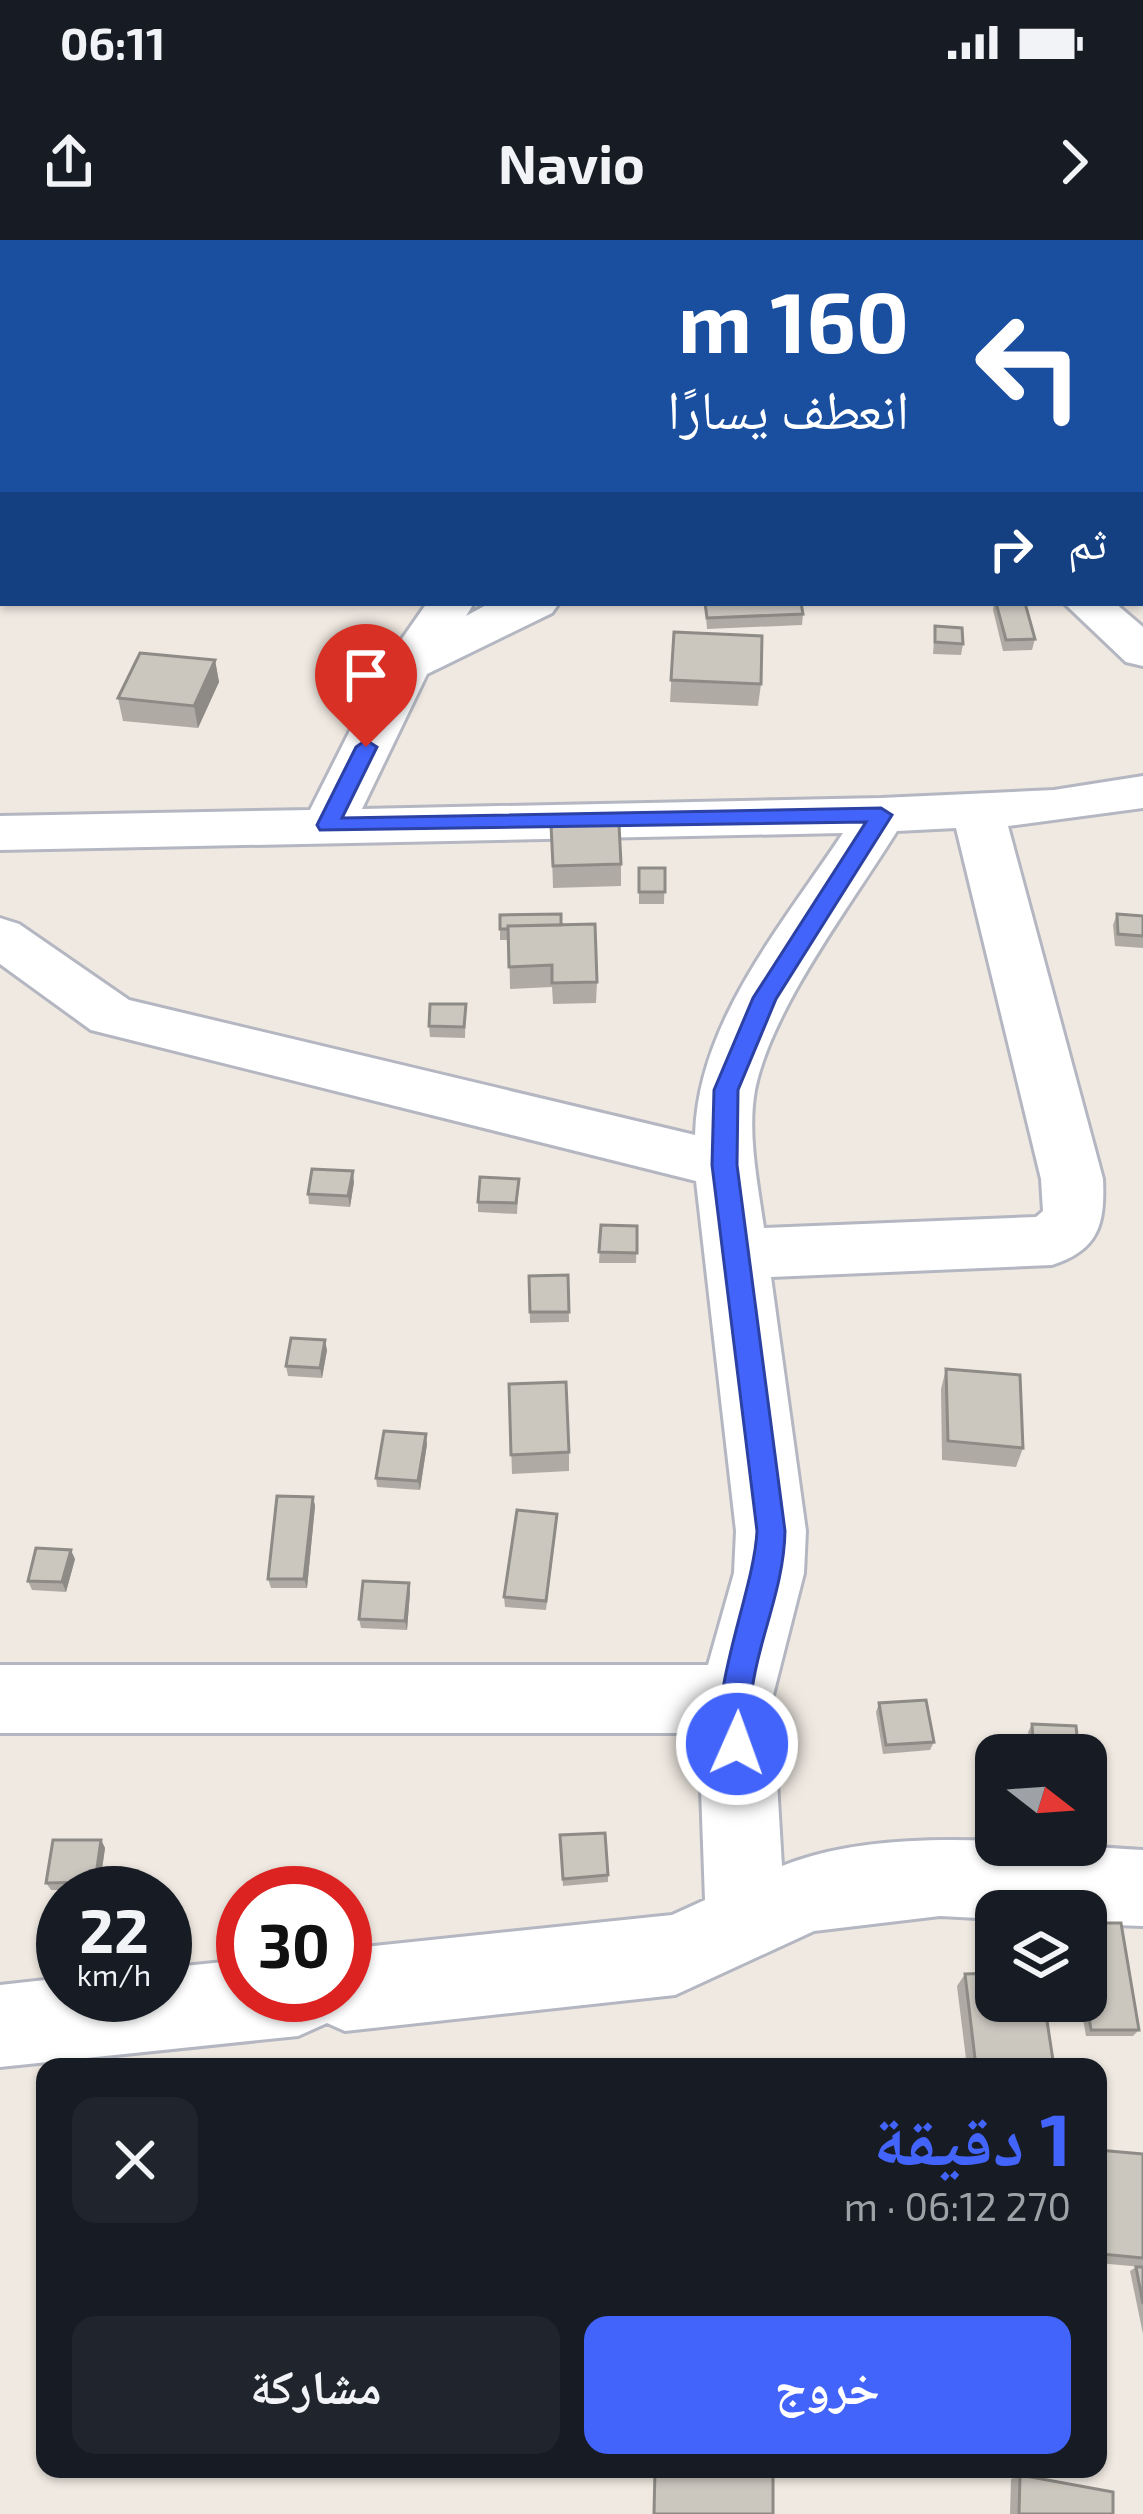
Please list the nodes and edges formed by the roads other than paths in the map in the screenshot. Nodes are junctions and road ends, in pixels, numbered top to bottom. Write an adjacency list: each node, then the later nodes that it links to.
1 (449, 606): 5 (street)
2 (529, 606): 5 (street)
3 (1090, 606): 4 (street)
4 (1143, 652)
5 (405, 669): 9 (street)
6 (1143, 792): 7 (street)
7 (978, 810): 8 (street); 13 (street)
8 (881, 815): 9 (street); 12 (street)
9 (328, 825): 10 (street)
10 (0, 832)
11 (0, 938): 12 (street)
12 (724, 1165): 13 (street)
13 (738, 1253): 15 (street)
14 (0, 1699): 15 (street)
15 (735, 1699): 17 (street)
16 (1143, 1888): 17 (street)
17 (746, 1926): 18 (street)
18 (372, 1987)
19 (216, 2004): 20 (street)
20 (0, 2026)

